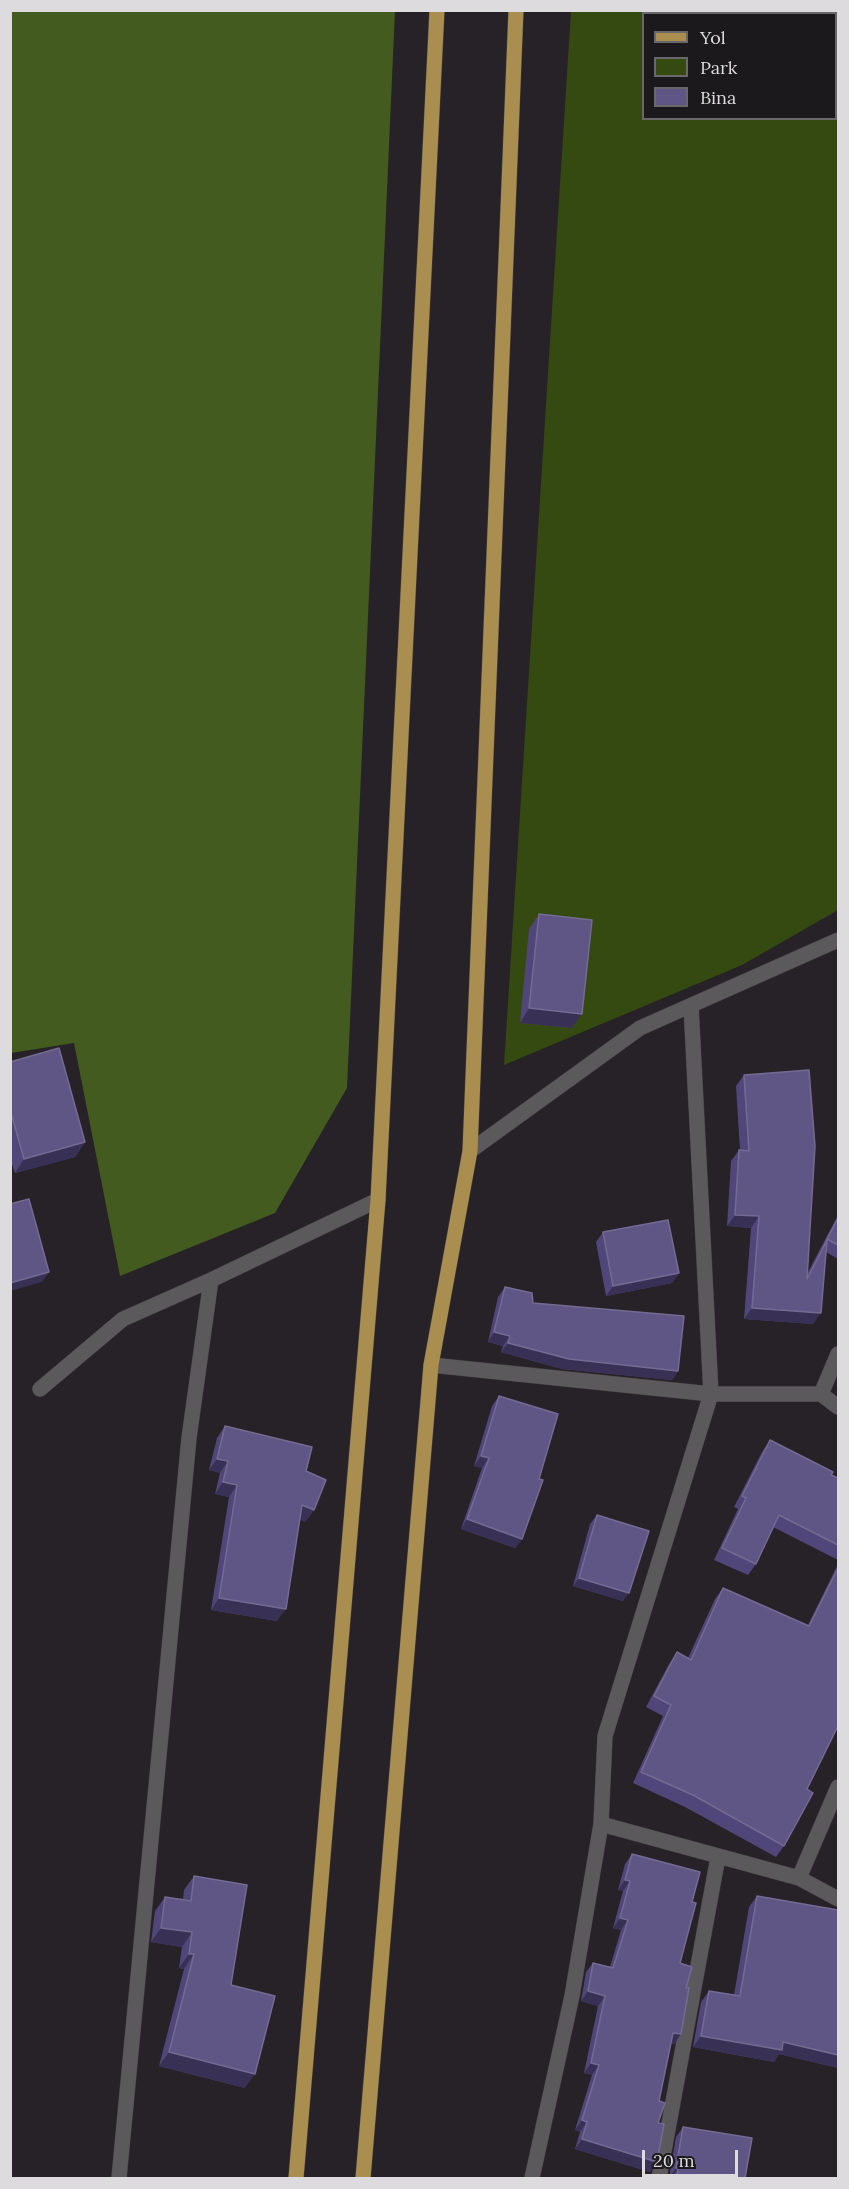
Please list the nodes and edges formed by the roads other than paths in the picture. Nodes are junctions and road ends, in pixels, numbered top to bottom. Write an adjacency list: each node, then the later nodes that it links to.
1 (437, 10): 6 (main road)
2 (516, 10): 5 (main road)
3 (838, 940): 4 (street)
4 (691, 1006): 5 (street); 11 (street)
5 (470, 1151): 9 (main road)
6 (378, 1200): 7 (street); 20 (main road)
7 (211, 1280): 10 (street); 19 (street)
8 (838, 1354): 12 (street)
9 (431, 1365): 11 (street); 21 (main road)
10 (40, 1389)
11 (711, 1394): 12 (street); 15 (street)
12 (821, 1394): 13 (street)
13 (838, 1407)
14 (838, 1787): 17 (street)
15 (601, 1824): 16 (street); 22 (street)
16 (718, 1857): 17 (street); 23 (street)
17 (798, 1878): 18 (street)
18 (838, 1899)
19 (119, 2178)
20 (296, 2178)
21 (363, 2178)
22 (532, 2178)
23 (659, 2178)

